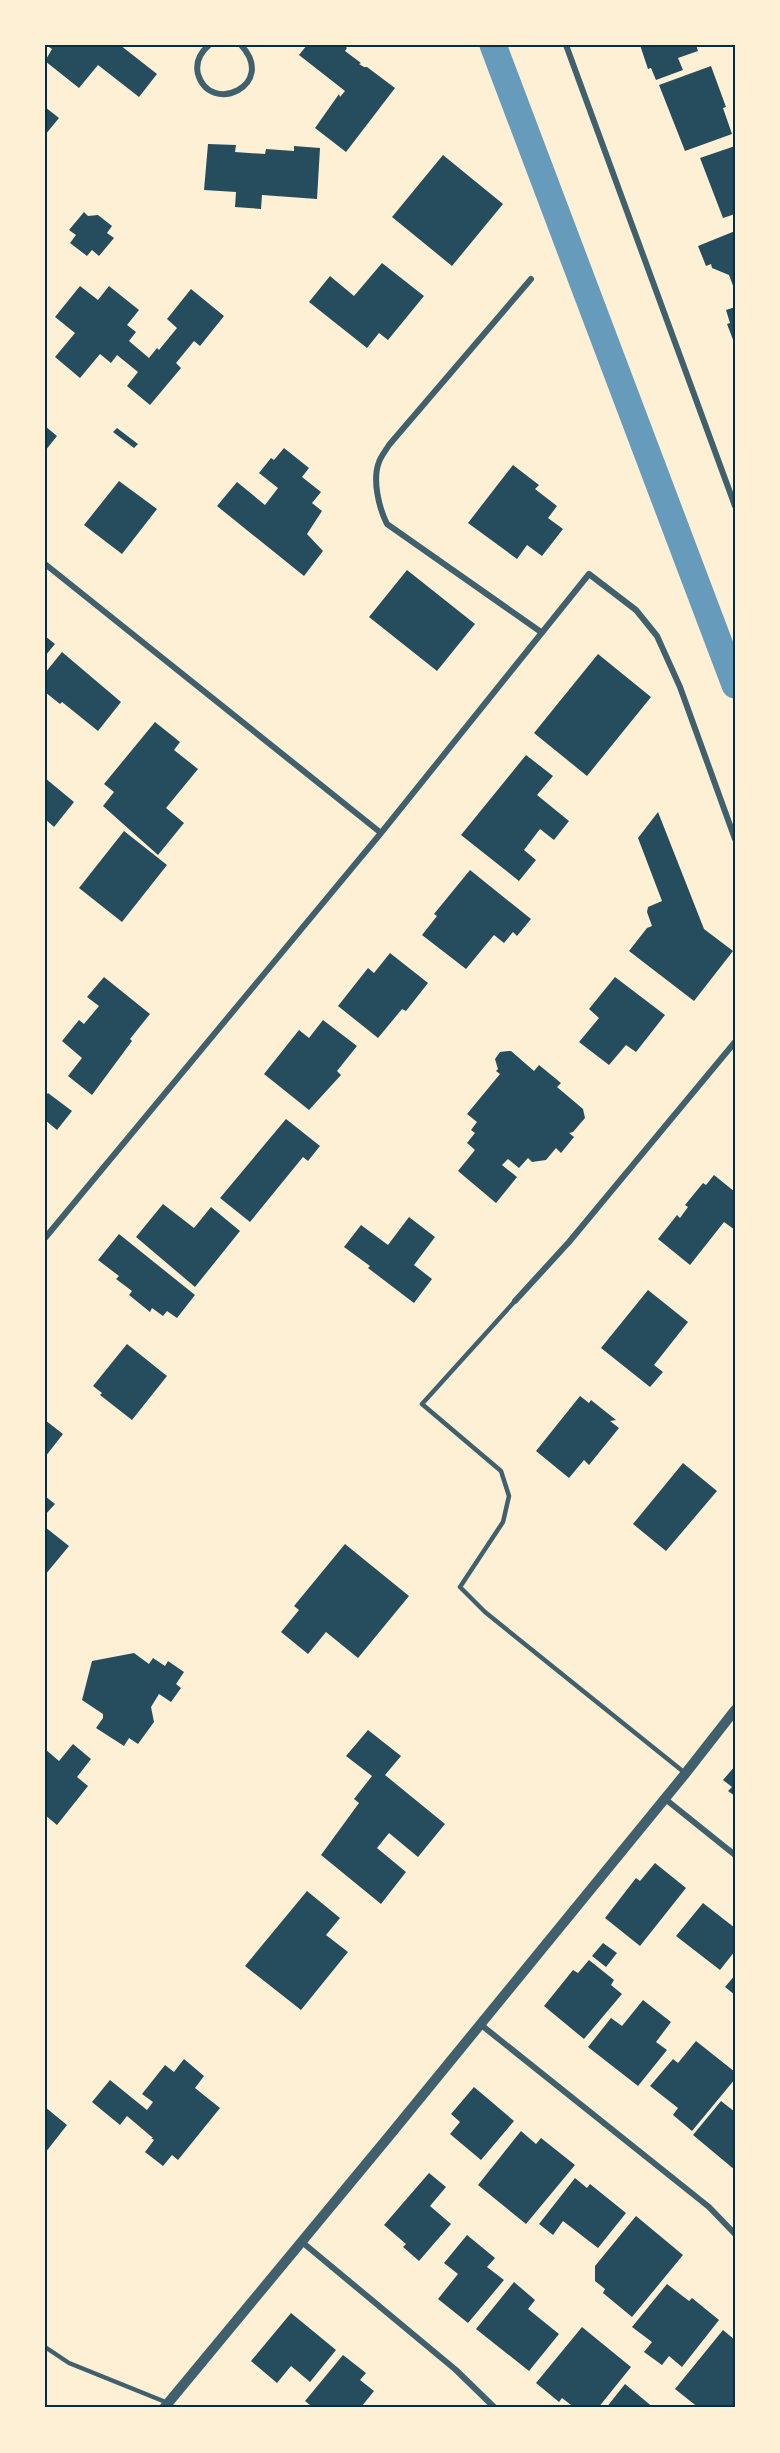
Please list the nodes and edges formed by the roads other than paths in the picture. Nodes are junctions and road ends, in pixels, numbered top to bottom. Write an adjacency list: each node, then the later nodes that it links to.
1 (195, 45): 5 (street)
2 (209, 45): 5 (street)
3 (241, 45): 5 (street)
4 (566, 45): 7 (street)
5 (202, 51)
6 (531, 279): 9 (street)
7 (735, 506)
8 (45, 564): 10 (street)
9 (541, 632): 10 (street); 11 (street)
10 (381, 833): 13 (street)
11 (735, 839)
12 (735, 1042): 14 (street)
13 (45, 1238)
14 (515, 1301): 16 (lane)
15 (735, 1710): 16 (street)
16 (685, 1774): 17 (street)
17 (664, 1798): 18 (street); 19 (street)
18 (735, 1855)
19 (480, 2024): 20 (street); 21 (street)
20 (735, 2234)
21 (302, 2242): 23 (street); 24 (street)
22 (45, 2347): 23 (lane)
23 (166, 2406)
24 (495, 2408)

